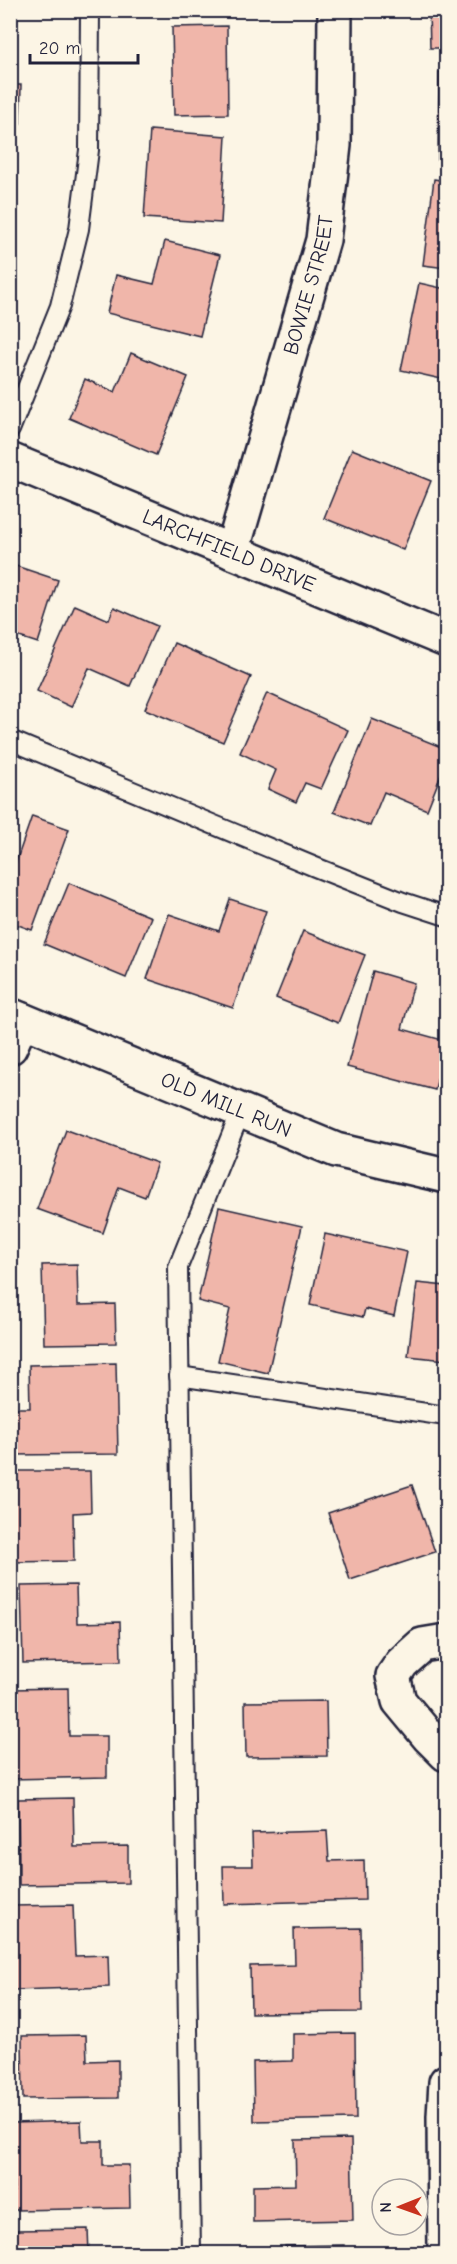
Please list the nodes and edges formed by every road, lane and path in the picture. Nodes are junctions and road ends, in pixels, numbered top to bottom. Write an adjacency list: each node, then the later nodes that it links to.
1 (90, 10): 3 (lane)
2 (335, 10): 5 (street, BOWIE STREET)
3 (10, 430)
4 (10, 460): 5 (street, LARCHFIELD DRIVE)
5 (232, 552): 6 (street, LARCHFIELD DRIVE)
6 (447, 640)
7 (10, 740): 8 (lane)
8 (447, 916)
9 (14, 1027): 10 (street, OLD MILL RUN)
10 (241, 1111): 11 (street, OLD MILL RUN); 12 (lane)
11 (447, 1176)
12 (179, 1376): 13 (lane); 17 (lane)
13 (447, 1416)
14 (447, 1641): 15 (street)
15 (447, 1754)
16 (447, 2082): 18 (street)
17 (191, 2253)
18 (445, 2253)

